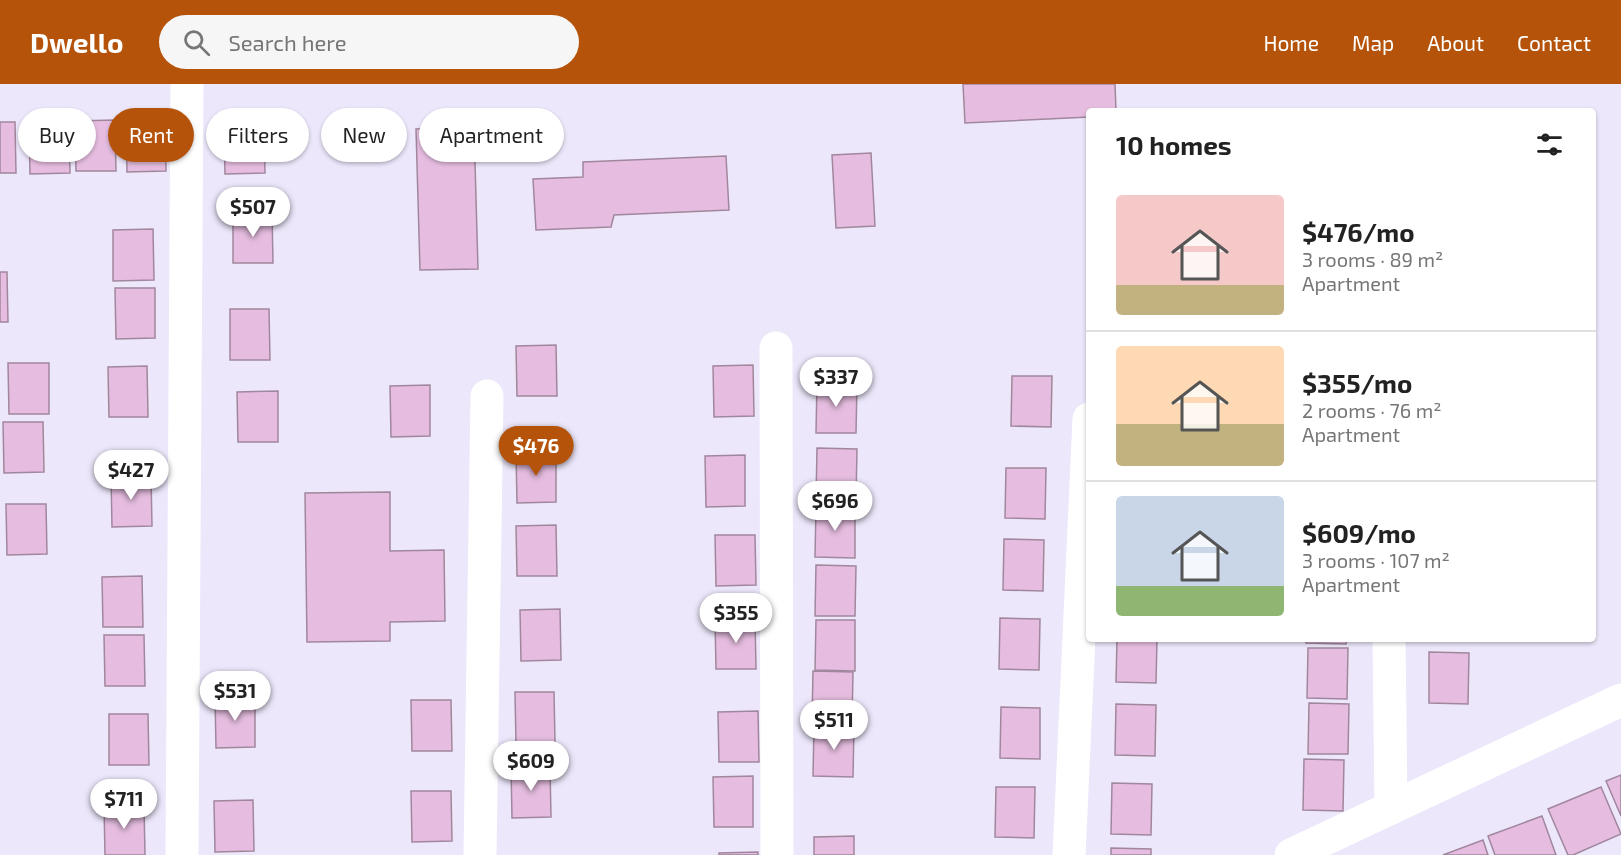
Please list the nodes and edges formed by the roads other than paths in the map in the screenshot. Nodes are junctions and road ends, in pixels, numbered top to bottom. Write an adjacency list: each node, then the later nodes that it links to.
1 (187, 84): 8 (street)
2 (776, 348): 10 (street)
3 (487, 396): 9 (street)
4 (1086, 484): 11 (street)
5 (1389, 642): 7 (street)
6 (1621, 700): 7 (street)
7 (1391, 808): 12 (street)
8 (182, 855)
9 (480, 855)
10 (777, 855)
11 (1069, 855)
12 (1291, 855)

